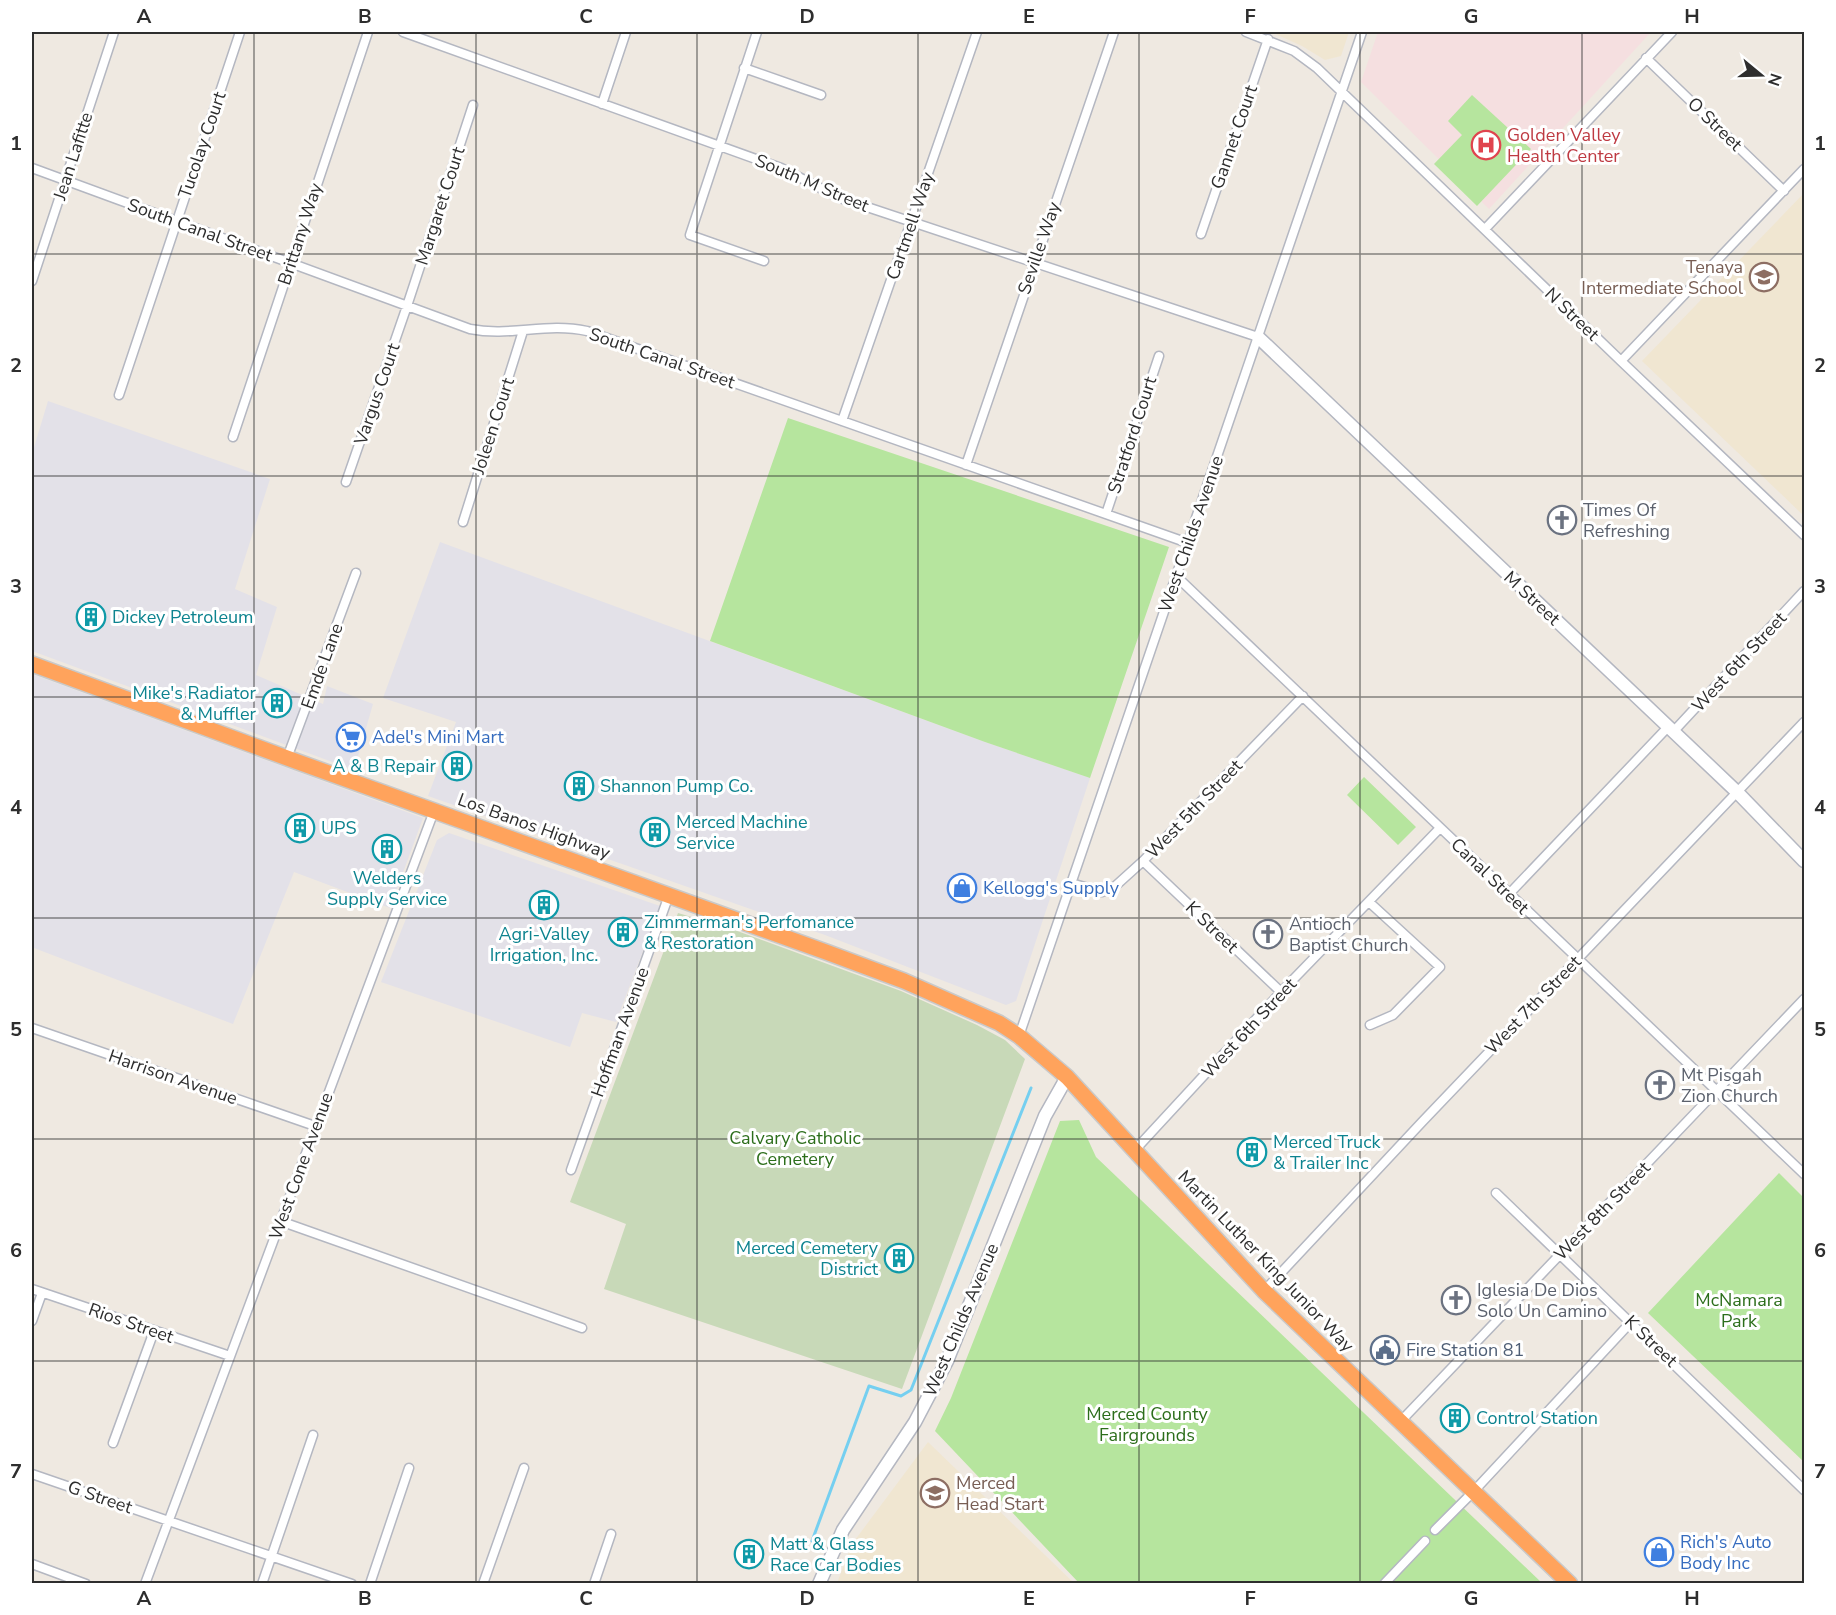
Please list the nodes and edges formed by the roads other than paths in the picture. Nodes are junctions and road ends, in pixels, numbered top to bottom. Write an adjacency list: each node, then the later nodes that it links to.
1 (114, 32): 22 (street, Jean Lafitte)
2 (240, 32): 24 (street, Tucolay Court)
3 (368, 32): 30 (street, Brittany Way)
4 (403, 32): 17 (street, South M Street)
5 (626, 32): 17 (street)
6 (757, 32): 14 (street)
7 (977, 32): 25 (street, Cartmell Way)
8 (1114, 32): 29 (street, Seville Way)
9 (1246, 32): 12 (street, N Street)
10 (1362, 32): 15 (street, West Childs Avenue)
11 (1672, 32): 13 (street)
12 (1268, 39): 15 (street, N Street); 27 (street, Gannet Court)
13 (1646, 58): 23 (street, O Street); 26 (street)
14 (744, 68): 16 (street); 19 (street)
15 (1342, 91): 26 (street, N Street); 34 (street, West Childs Avenue)
16 (821, 95)
17 (602, 104): 19 (street, South M Street)
18 (472, 105): 32 (street, Margaret Court)
19 (719, 146): 25 (street, South M Street); 28 (street)
20 (32, 168): 22 (street, South Canal Street)
21 (1804, 169): 23 (street)
22 (65, 180): 24 (street, South Canal Street); 31 (street, Jean Lafitte)
23 (1784, 191): 36 (street)
24 (176, 221): 30 (street, South Canal Street); 37 (street, Tucolay Court)
25 (912, 222): 29 (street, South M Street); 38 (street, Cartmell Way)
26 (1485, 229): 36 (street, N Street)
27 (1201, 234)
28 (764, 261)
29 (1034, 262): 34 (street, South M Street); 40 (street, Seville Way)
30 (291, 264): 32 (street, South Canal Street); 39 (street, Brittany Way)
31 (32, 281)
32 (407, 306): 33 (street, South Canal Street); 41 (street, Vargus Court)
33 (523, 331): 38 (street, South Canal Street); 43 (street, Joleen Court)
34 (1258, 337): 45 (street, West Childs Avenue); 52 (street, M Street)
35 (1159, 356): 42 (street, Stratford Court)
36 (1621, 361): 44 (street, N Street)
37 (119, 395)
38 (843, 421): 40 (street, South Canal Street)
39 (233, 437)
40 (966, 465): 42 (street, South Canal Street)
41 (346, 482)
42 (1106, 514): 45 (street, South Canal Street)
43 (463, 522)
44 (1804, 535)
45 (1188, 543): 47 (street, West Childs Avenue)
46 (356, 573): 53 (street, Emde Lane)
47 (1176, 576): 50 (street, Canal Street); 59 (street, West Childs Avenue)
48 (1804, 591): 52 (street, West 6th Street)
49 (32, 664): 53 (highway, Los Banos Highway)
50 (1303, 696): 56 (street, Canal Street); 57 (street, West 5th Street)
51 (1804, 722): 54 (street, West 7th Street)
52 (1671, 730): 54 (street, M Street); 60 (street, West 6th Street)
53 (287, 758): 55 (highway, Los Banos Highway)
54 (1737, 792): 58 (street, M Street); 63 (street, West 7th Street)
55 (434, 811): 61 (highway, Los Banos Highway); 71 (street, West Cone Avenue)
56 (1440, 828): 60 (street, Canal Street); 62 (street, West 6th Street)
57 (1143, 861): 59 (street, West 5th Street); 64 (street, K Street)
58 (1804, 861)
59 (1071, 884): 68 (street, West Childs Avenue)
60 (1509, 894): 63 (street, Canal Street)
61 (669, 895): 68 (highway, Los Banos Highway); 73 (street, Hoffman Avenue)
62 (1369, 902): 64 (street, West 6th Street); 66 (street)
63 (1577, 958): 70 (street, Canal Street); 79 (street, West 7th Street)
64 (1281, 992): 72 (street, West 6th Street)
65 (1804, 999): 70 (street, West 8th Street)
66 (1370, 1025)
67 (32, 1028): 71 (street, Harrison Avenue)
68 (1019, 1036): 69 (highway, Martin Luther King Junior Way)
69 (1068, 1077): 72 (highway, Martin Luther King Junior Way); 107 (street, West Childs Avenue)
70 (1717, 1091): 74 (street, Canal Street); 77 (street, West 8th Street)
71 (315, 1126): 76 (street, West Cone Avenue)
72 (1134, 1151): 79 (highway, Martin Luther King Junior Way)
73 (571, 1170)
74 (1804, 1174)
75 (1496, 1193): 77 (street, K Street)
76 (280, 1221): 83 (street); 85 (street, West Cone Avenue)
77 (1560, 1254): 82 (street, K Street); 86 (street, West 8th Street)
78 (32, 1289): 80 (street, Rios Street)
79 (1264, 1292): 86 (highway, Martin Luther King Junior Way)
80 (42, 1293): 81 (street); 84 (street, Rios Street)
81 (32, 1321)
82 (1630, 1322): 92 (street, K Street); 93 (street)
83 (582, 1328)
84 (154, 1331): 85 (street, Rios Street); 88 (street)
85 (230, 1356): 94 (street, West Cone Avenue)
86 (1400, 1422): 93 (highway, Martin Luther King Junior Way)
87 (313, 1435): 98 (street)
88 (113, 1443)
89 (410, 1468): 104 (street)
90 (524, 1468): 105 (street)
91 (32, 1473): 94 (street, G Street)
92 (1804, 1490)
93 (1474, 1491): 95 (street); 109 (highway, Martin Luther King Junior Way)
94 (169, 1521): 98 (street, G Street); 101 (street, West Cone Avenue)
95 (1435, 1530)
96 (611, 1534): 106 (street)
97 (1425, 1541): 108 (street)
98 (271, 1556): 102 (street); 103 (street, G Street)
99 (32, 1564): 100 (street)
100 (86, 1584)
101 (145, 1584)
102 (262, 1584)
103 (352, 1584)
104 (370, 1584)
105 (483, 1584)
106 (594, 1584)
107 (819, 1584)
108 (1384, 1584)
109 (1570, 1584)

